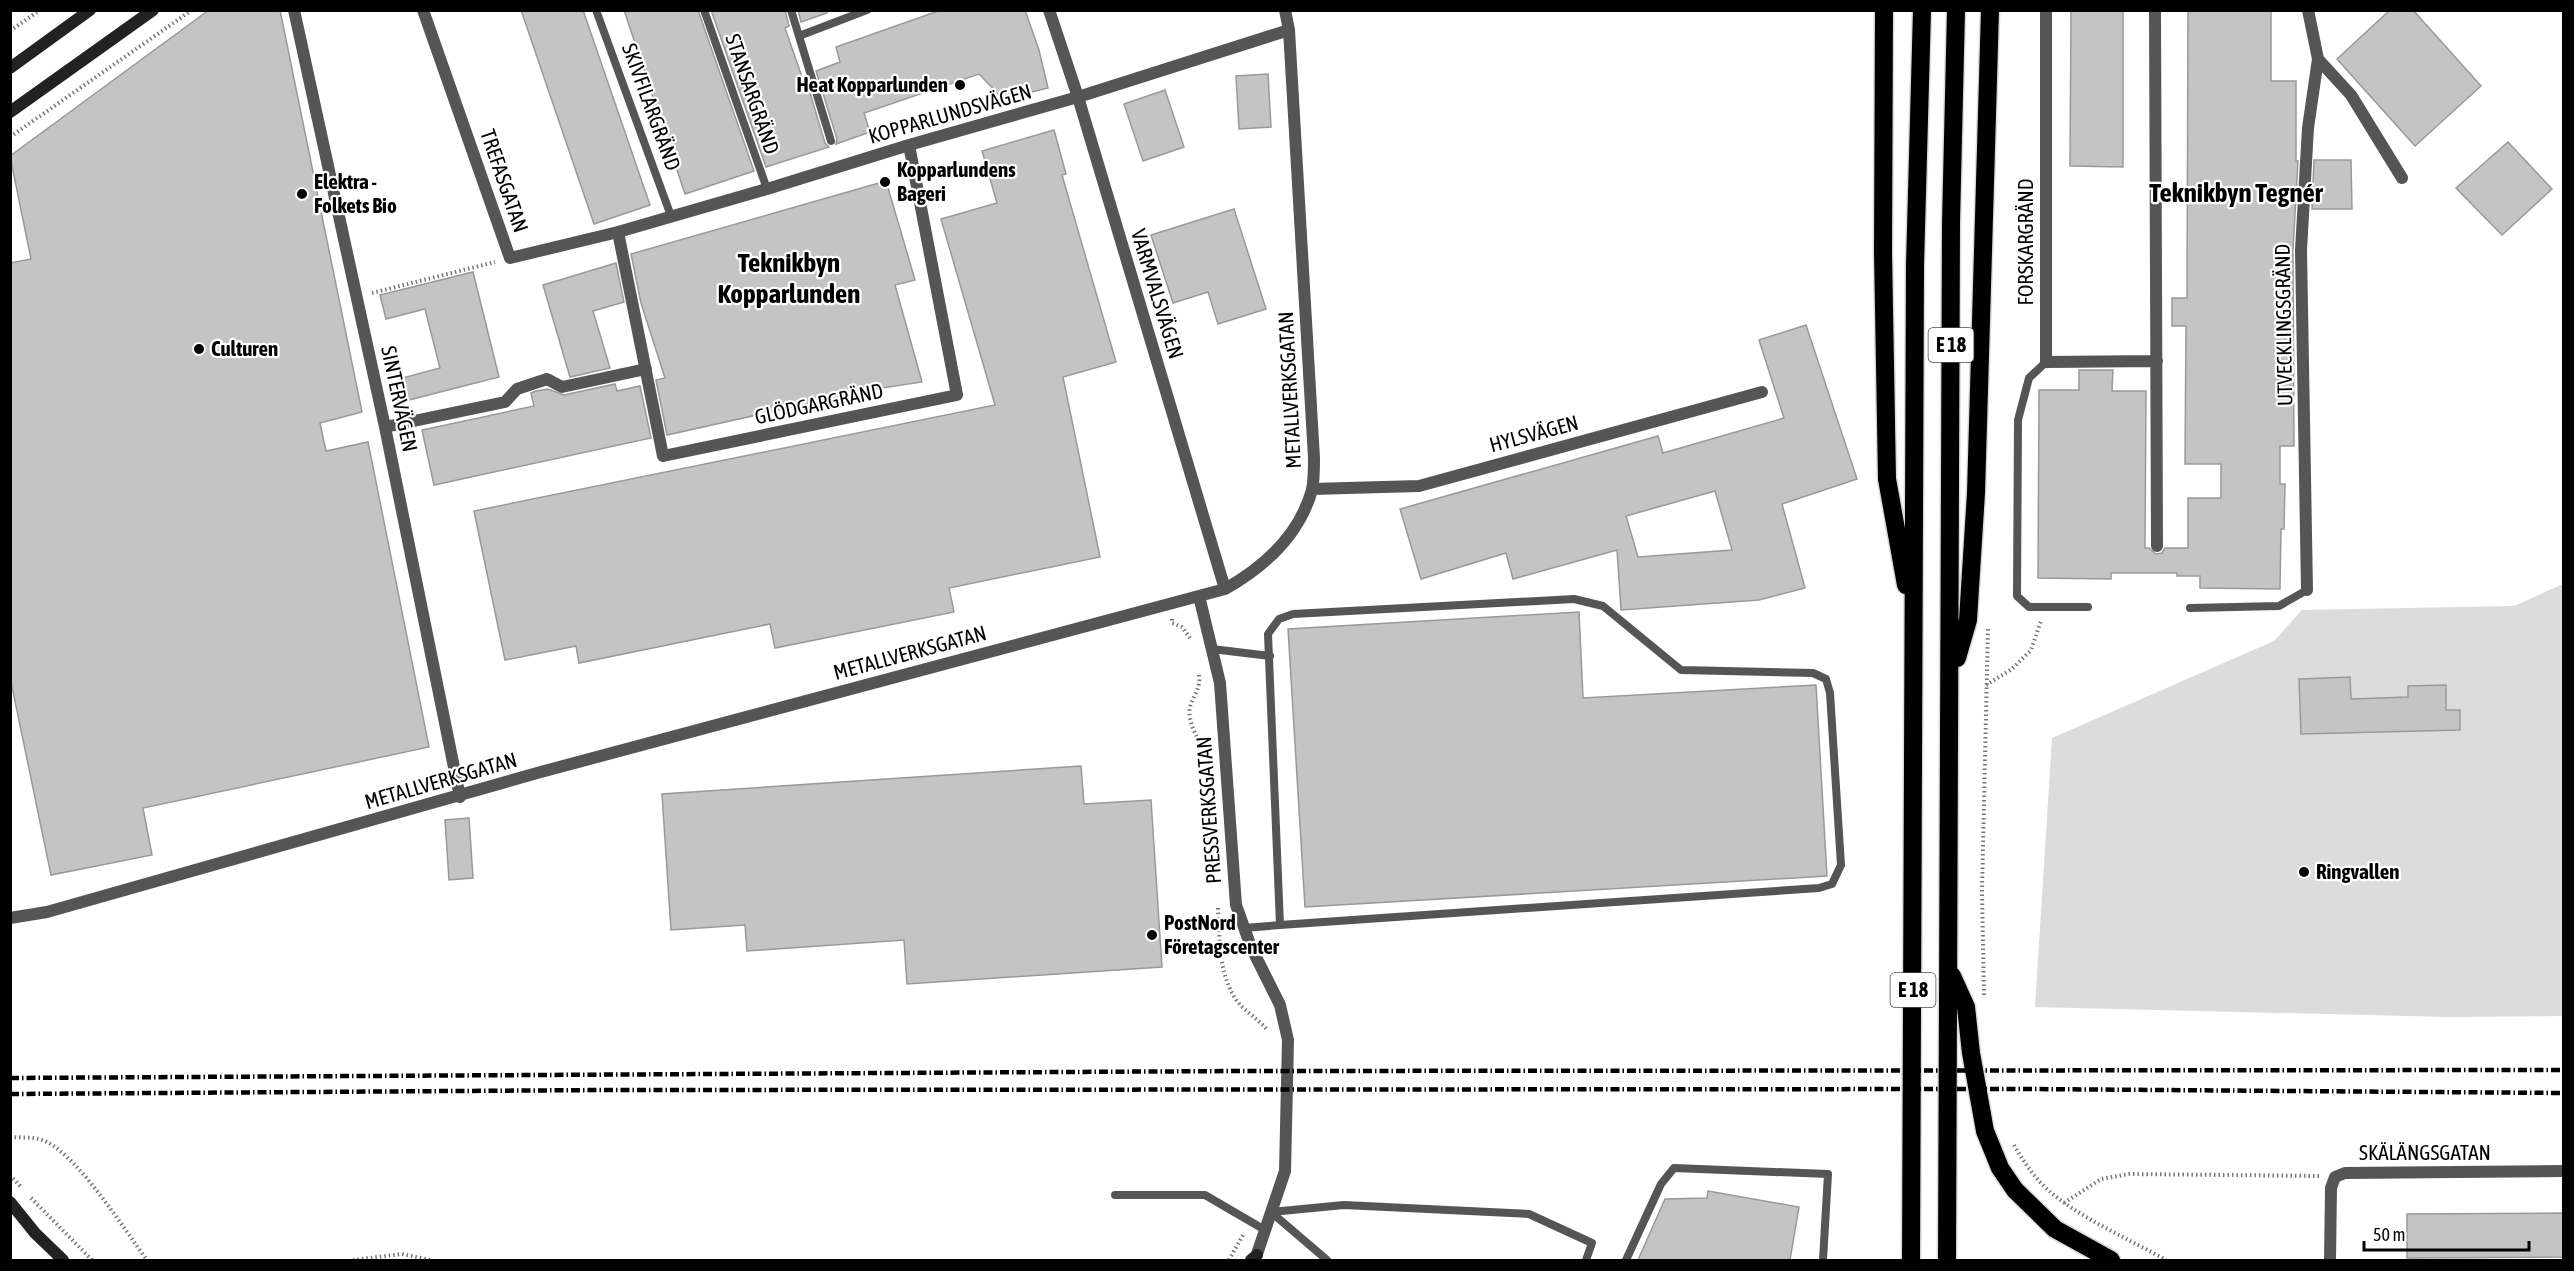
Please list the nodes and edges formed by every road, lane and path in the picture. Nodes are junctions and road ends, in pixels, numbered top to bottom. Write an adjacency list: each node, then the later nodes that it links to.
1 (40, 10): 21 (path)
2 (90, 10): 24 (main road)
3 (153, 10): 26 (main road)
4 (192, 10): 27 (path)
5 (294, 10): 40 (street, SINTERVÄGEN)
6 (423, 10): 34 (street, TREFASGATAN)
7 (596, 10): 32 (lane, SKIVFILARGRÄND)
8 (704, 10): 31 (lane, STANSARGRÄND)
9 (791, 10): 22 (lane)
10 (867, 10): 22 (lane)
11 (1049, 10): 25 (street, VARMVALSVÄGEN)
12 (1285, 10): 20 (street, METALLVERKSGATAN)
13 (1884, 10): 50 (highway, E 18)
14 (1922, 10): 50 (highway, E 18)
15 (1956, 10): 52 (highway, E 18)
16 (1990, 10): 52 (highway, E 18)
17 (2046, 10): 37 (street, FORSKARGRÄND)
18 (2155, 10): 36 (street)
19 (2308, 10): 23 (street, UTVECKLINGSGRÄND)
20 (1289, 30): 25 (street, KOPPARLUNDSVÄGEN); 41 (street, METALLVERKSGATAN)
21 (10, 31)
22 (799, 36): 28 (lane)
23 (2318, 59): 30 (street); 44 (street, UTVECKLINGSGRÄND)
24 (10, 68)
25 (1078, 97): 29 (street, KOPPARLUNDSVÄGEN); 43 (street, VARMVALSVÄGEN)
26 (10, 112)
27 (10, 137)
28 (831, 141)
29 (909, 145): 31 (street, KOPPARLUNDSVÄGEN); 38 (street, GLÖDGARGRÄND)
30 (2402, 178)
31 (767, 189): 32 (street, KOPPARLUNDSVÄGEN)
32 (671, 216): 33 (street, KOPPARLUNDSVÄGEN)
33 (619, 232): 34 (street, TREFASGATAN); 38 (street, GLÖDGARGRÄND)
34 (510, 258): 35 (path)
35 (370, 294)
36 (2157, 361): 37 (street); 42 (street)
37 (2046, 362): 47 (lane)
38 (646, 369): 40 (street)
39 (1762, 392): 41 (street, HYLSVÄGEN)
40 (385, 427): 54 (street, SINTERVÄGEN)
41 (1312, 489): 43 (street, METALLVERKSGATAN)
42 (2157, 546)
43 (1225, 589): 45 (street, METALLVERKSGATAN)
44 (2307, 590): 48 (lane)
45 (1199, 596): 49 (street, PRESSVERKSGATAN); 54 (street, METALLVERKSGATAN)
46 (2088, 607): 47 (lane)
47 (2043, 608): 53 (path)
48 (2190, 608)
49 (1212, 649): 51 (lane); 57 (street, PRESSVERKSGATAN)
50 (1914, 652): 79 (highway, E 18)
51 (1270, 656): 56 (lane); 56 (lane)
52 (1951, 680): 58 (highway, E 18)
53 (1986, 685)
54 (460, 797): 55 (street, METALLVERKSGATAN)
55 (10, 918)
56 (1280, 925): 57 (lane)
57 (1244, 928): 67 (street, PRESSVERKSGATAN)
58 (1950, 969): 80 (highway, E 18); 81 (highway, E 18)
59 (10, 1137): 72 (path)
60 (2012, 1142): 66 (path)
61 (2564, 1171): 63 (street, SKÄLÄNGSGATAN)
62 (10, 1175): 71 (path)
63 (2335, 1177): 66 (path); 83 (street, SKÄLÄNGSGATAN)
64 (1115, 1195): 68 (lane)
65 (10, 1202): 70 (main road)
66 (2064, 1203): 82 (path)
67 (1271, 1212): 68 (street, PRESSVERKSGATAN); 75 (lane); 76 (lane)
68 (1265, 1230): 69 (street, PRESSVERKSGATAN)
69 (1257, 1259)
70 (63, 1260)
71 (92, 1260)
72 (147, 1260)
73 (353, 1260): 74 (path)
74 (430, 1260)
75 (1327, 1260)
76 (1586, 1260)
77 (1626, 1260): 78 (lane)
78 (1823, 1260)
79 (1911, 1260)
80 (1947, 1260)
81 (2110, 1260)
82 (2166, 1260)
83 (2330, 1260)

